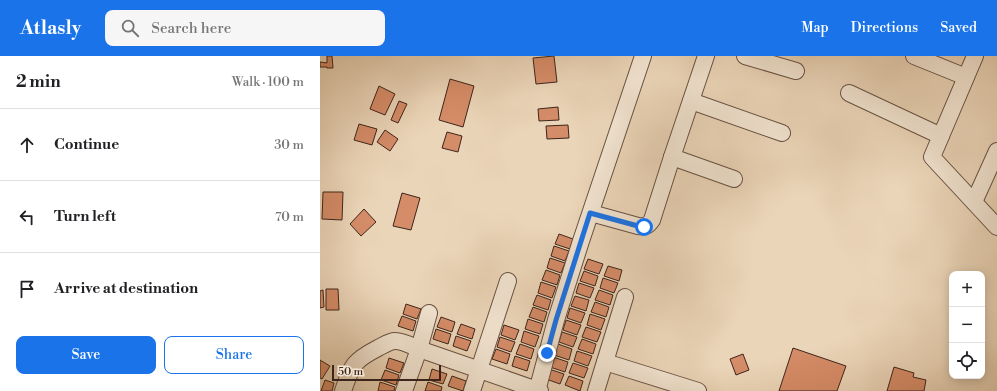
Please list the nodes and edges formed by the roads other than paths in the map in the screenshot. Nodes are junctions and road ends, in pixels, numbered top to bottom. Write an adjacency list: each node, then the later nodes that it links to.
1 (643, 56): 16 (street)
2 (706, 56): 9 (street)
3 (745, 56): 6 (street)
4 (914, 56): 7 (street)
5 (975, 56): 7 (street)
6 (796, 71)
7 (966, 78): 11 (street)
8 (849, 93): 11 (street)
9 (691, 101): 10 (street); 13 (street)
10 (782, 133)
11 (941, 136): 15 (street)
12 (997, 151): 15 (street)
13 (672, 157): 14 (street); 16 (street)
14 (734, 179)
15 (974, 202): 17 (street)
16 (590, 213): 27 (street)
17 (997, 227)
18 (508, 281): 23 (street)
19 (625, 297): 22 (street)
20 (429, 313): 21 (street)
21 (419, 349): 23 (street); 24 (street); 25 (street)
22 (605, 362): 28 (street); 29 (street)
23 (480, 370): 26 (street); 27 (street)
24 (343, 391)
25 (404, 391)
26 (472, 391)
27 (538, 391)
28 (596, 391)
29 (698, 391)

